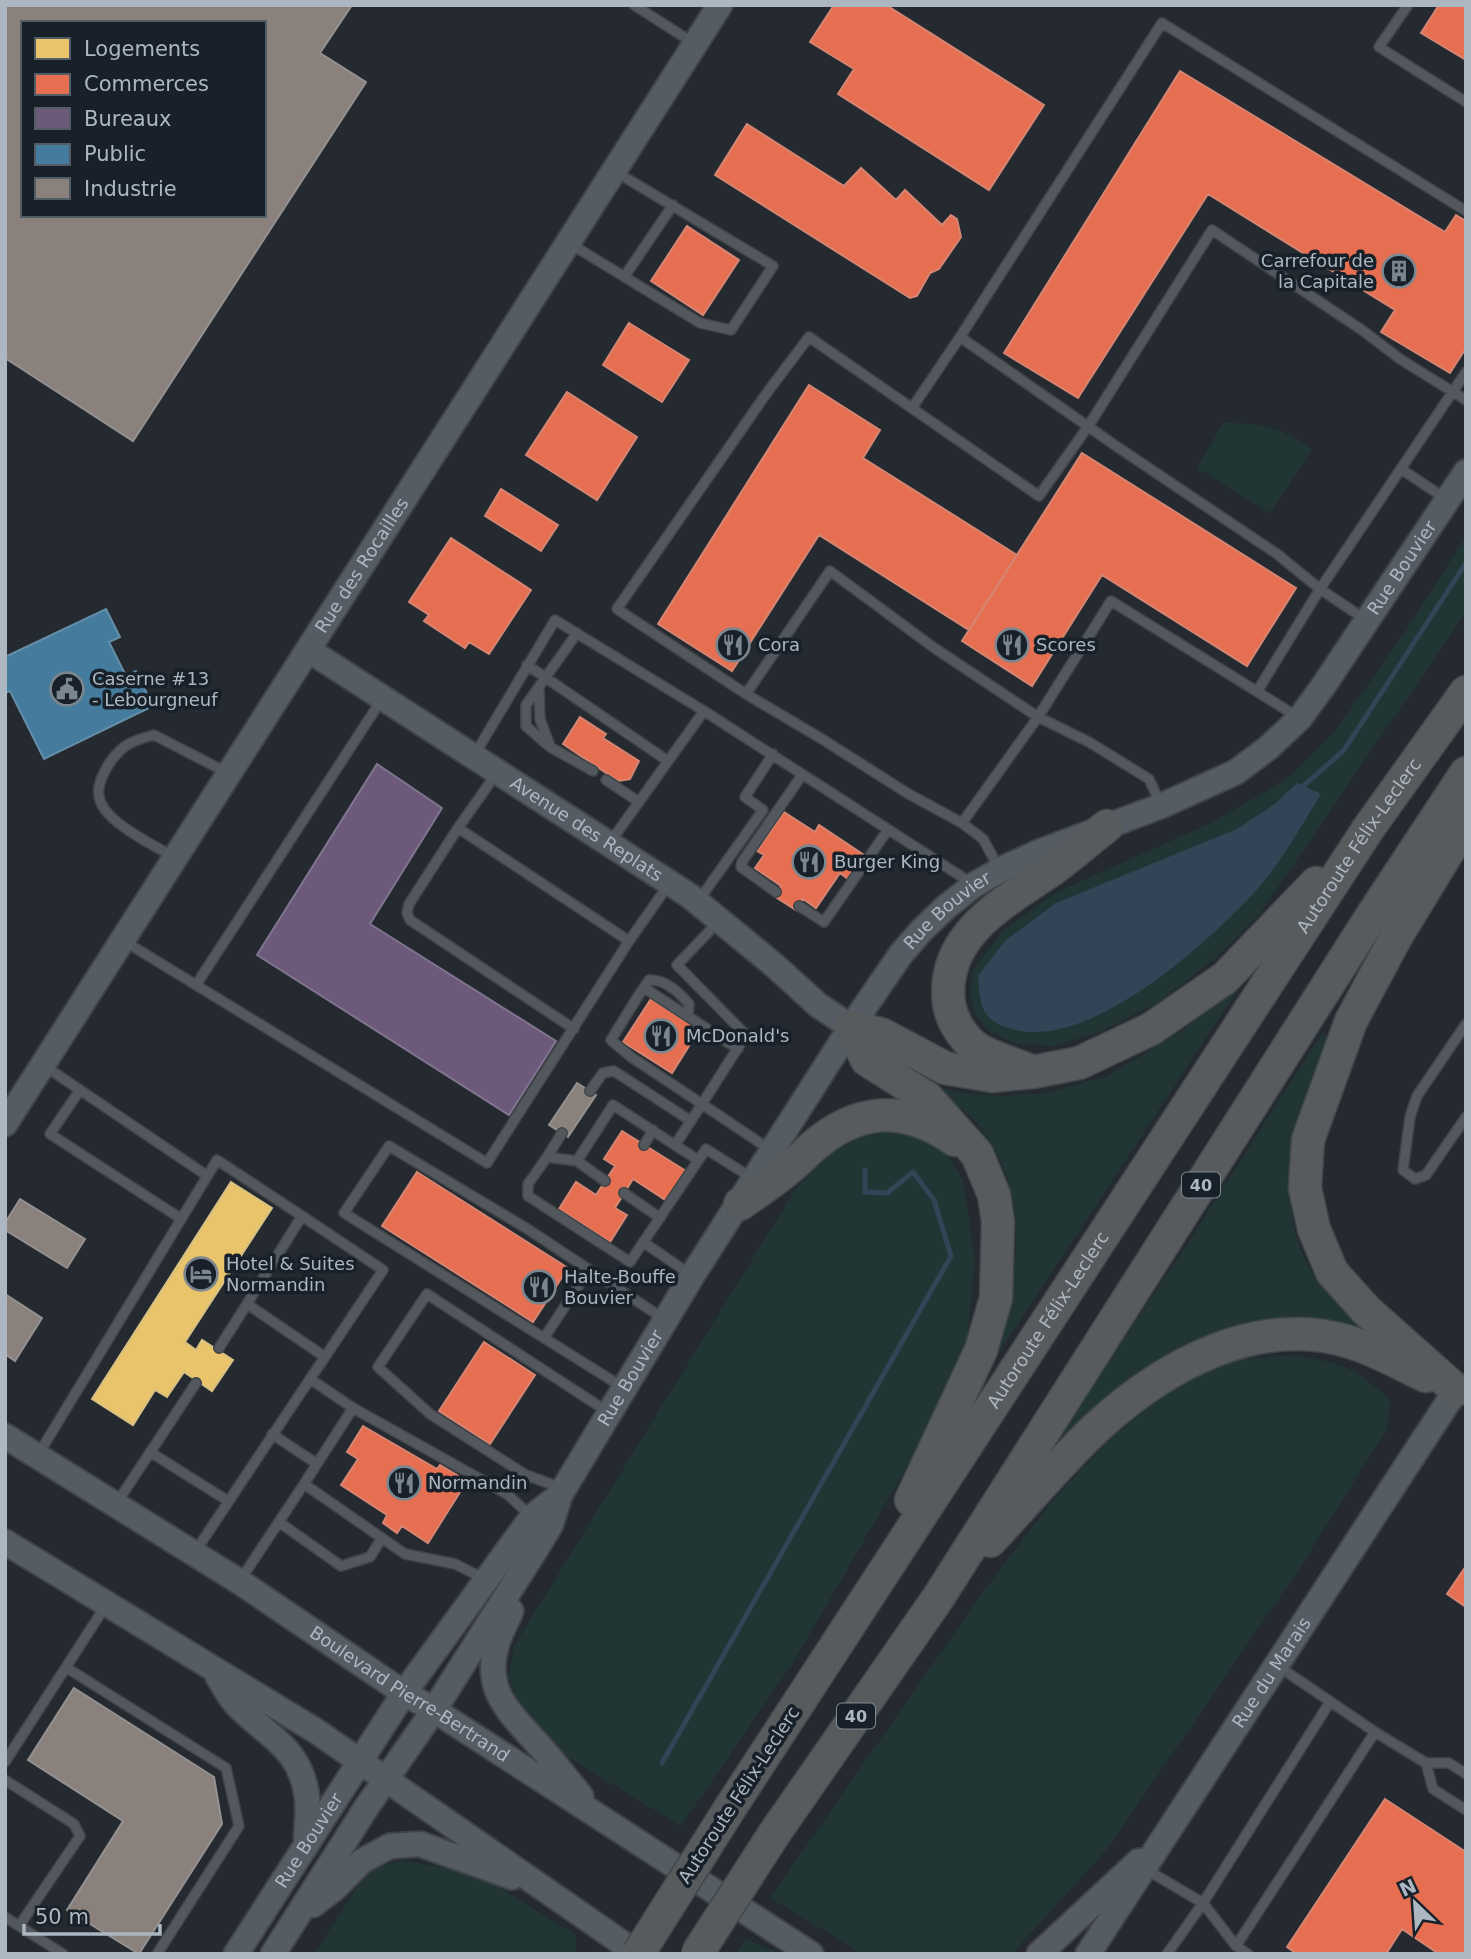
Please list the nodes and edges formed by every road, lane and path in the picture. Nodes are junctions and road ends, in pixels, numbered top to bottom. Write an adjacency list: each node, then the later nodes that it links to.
1 (634, 5): 4 (lane)
2 (720, 5): 4 (street, Rue des Rocailles)
3 (1408, 5): 5 (lane)
4 (695, 44): 6 (street, Rue des Rocailles)
5 (1466, 102)
6 (615, 171): 7 (lane); 9 (street, Rue des Rocailles)
7 (673, 205): 10 (lane); 10 (lane)
8 (1466, 211): 11 (lane)
9 (569, 243): 10 (lane); 23 (street, Rue des Rocailles)
10 (624, 276)
11 (960, 337): 15 (lane); 16 (lane)
12 (1466, 372): 13 (lane)
13 (1453, 391): 14 (lane); 16 (lane); 17 (lane)
14 (1466, 400)
15 (912, 408): 16 (lane); 29 (lane)
16 (1088, 425): 20 (lane)
17 (1401, 469): 19 (lane); 20 (lane)
18 (1466, 472): 19 (street, Rue Bouvier)
19 (1447, 500): 21 (street, Rue Bouvier)
20 (1320, 589): 21 (lane); 27 (lane)
21 (1367, 621): 33 (street, Rue Bouvier)
22 (577, 633): 24 (lane); 25 (lane); 31 (lane)
23 (310, 651): 30 (street, Avenue des Replats); 41 (street, Rue des Rocailles)
24 (527, 665): 25 (lane); 36 (lane)
25 (547, 678): 26 (lane); 37 (lane)
26 (538, 690): 34 (lane); 34 (lane)
27 (1258, 690): 32 (lane); 33 (lane)
28 (1466, 692): 50 (highway, Autoroute Félix-Leclerc)
29 (746, 694): 32 (lane); 47 (lane)
30 (382, 699): 36 (street, Avenue des Replats); 63 (lane)
31 (704, 711): 35 (lane); 37 (lane)
32 (1038, 717): 45 (lane); 47 (lane)
33 (1300, 718): 45 (street, Rue Bouvier)
34 (550, 747): 38 (lane)
35 (773, 754): 42 (lane); 58 (lane)
36 (473, 757): 39 (street, Avenue des Replats)
37 (668, 761): 44 (lane)
38 (593, 771)
39 (497, 773): 49 (lane); 52 (street, Avenue des Replats)
40 (1466, 773): 125 (highway, 40)
41 (229, 774): 53 (street, Rue des Rocailles); 53 (lane)
42 (802, 775): 51 (lane); 57 (lane)
43 (606, 780): 44 (lane)
44 (639, 802): 52 (lane)
45 (1161, 806): 48 (street, Rue Bouvier)
46 (1466, 822): 105 (highway)
47 (961, 823): 54 (lane)
48 (1107, 826): 54 (street, Rue Bouvier); 71 (highway)
49 (458, 828): 62 (lane); 68 (lane)
50 (1368, 829): 71 (highway); 127 (highway, Autoroute Félix-Leclerc)
51 (887, 831): 56 (lane); 59 (lane)
52 (609, 844): 55 (street, Avenue des Replats)
53 (176, 859): 61 (street, Rue des Rocailles)
54 (1000, 870): 56 (street, Rue Bouvier)
55 (670, 882): 58 (street, Avenue des Replats); 62 (lane)
56 (974, 886): 67 (street, Rue Bouvier)
57 (776, 892)
58 (698, 902): 60 (street, Avenue des Replats)
59 (799, 906)
60 (720, 920): 67 (street, Avenue des Replats); 69 (lane)
61 (123, 940): 63 (lane); 70 (street, Rue des Rocailles)
62 (629, 941): 68 (lane)
63 (196, 985): 68 (lane)
64 (640, 993): 65 (lane); 65 (lane); 74 (lane)
65 (688, 1016): 69 (lane)
66 (1466, 1024): 75 (lane)
67 (850, 1027): 71 (highway); 82 (street, Rue Bouvier); 83 (highway)
68 (574, 1029)
69 (738, 1049): 74 (lane)
70 (43, 1065): 72 (lane); 77 (street, Rue des Rocailles)
71 (1033, 1072)
72 (80, 1090): 87 (lane); 92 (lane)
73 (590, 1091): 76 (lane)
74 (702, 1104): 76 (lane); 82 (lane)
75 (1466, 1117)
76 (691, 1121): 81 (lane)
77 (5, 1125)
78 (653, 1130): 80 (lane); 81 (lane); 86 (lane)
79 (562, 1133): 84 (lane)
80 (644, 1145)
81 (675, 1145): 85 (lane)
82 (772, 1151): 89 (street, Rue Bouvier)
83 (977, 1154): 89 (highway); 127 (highway)
84 (547, 1157): 86 (lane); 94 (lane)
85 (698, 1160): 89 (lane); 93 (lane)
86 (576, 1161): 88 (lane)
87 (206, 1175): 91 (lane); 92 (lane)
88 (605, 1181)
89 (748, 1192): 96 (street, Rue Bouvier)
90 (624, 1193): 93 (lane)
91 (302, 1216): 97 (lane); 101 (lane)
92 (180, 1218): 111 (lane)
93 (660, 1218): 94 (lane)
94 (643, 1242): 96 (lane)
95 (589, 1270): 98 (lane); 99 (lane); 99 (lane)
96 (692, 1276): 98 (street, Rue Bouvier)
97 (247, 1304): 100 (lane); 101 (lane)
98 (665, 1320): 104 (street, Rue Bouvier)
99 (544, 1338): 104 (lane)
100 (219, 1348)
101 (325, 1357): 102 (lane)
102 (310, 1379): 106 (lane); 108 (lane)
103 (197, 1383): 110 (lane)
104 (624, 1388): 107 (street, Rue Bouvier)
105 (1456, 1390): 125 (highway); 128 (street, Rue du Marais)
106 (353, 1408): 112 (lane); 117 (lane)
107 (609, 1413): 114 (street, Rue Bouvier); 114 (lane)
108 (272, 1434): 112 (lane); 115 (lane)
109 (5, 1436): 111 (street, Boulevard Pierre-Bertrand)
110 (150, 1452): 115 (lane); 116 (lane)
111 (37, 1457): 116 (street, Boulevard Pierre-Bertrand)
112 (317, 1464): 113 (lane)
113 (304, 1483): 118 (lane); 119 (lane)
114 (561, 1492): 117 (street, Rue Bouvier); 121 (street, Rue Bouvier)
115 (228, 1501): 122 (lane)
116 (115, 1506): 122 (street, Boulevard Pierre-Bertrand)
117 (532, 1517): 123 (street, Rue Bouvier)
118 (279, 1522): 119 (lane); 124 (lane)
119 (382, 1538): 123 (lane)
120 (5, 1542): 126 (street)
121 (536, 1549): 133 (street, Rue Bouvier); 142 (street)
122 (194, 1554): 124 (street, Boulevard Pierre-Bertrand)
123 (486, 1580): 131 (street, Rue Bouvier)
124 (240, 1581): 131 (street, Boulevard Pierre-Bertrand)
125 (938, 1598): 157 (highway, 40, bridge)
126 (106, 1605): 129 (lane); 130 (street)
127 (844, 1632): 156 (highway, Autoroute Félix-Leclerc, bridge)
128 (1276, 1665): 132 (lane); 143 (street, Rue du Marais)
129 (67, 1668): 136 (lane); 153 (lane)
130 (214, 1671): 135 (street); 144 (street)
131 (404, 1693): 133 (street, Boulevard Pierre-Bertrand); 135 (street, Rue Bouvier)
132 (1329, 1702): 134 (lane); 147 (lane)
133 (434, 1710): 140 (street, Rue Bouvier); 142 (street, Boulevard Pierre-Bertrand)
134 (1375, 1732): 137 (lane); 151 (lane)
135 (360, 1761): 140 (street); 144 (street, Rue Bouvier)
136 (5, 1762)
137 (1426, 1763): 138 (lane); 141 (lane)
138 (1466, 1774)
139 (5, 1780): 150 (lane)
140 (385, 1780): 146 (street); 149 (street, Rue Bouvier)
141 (1466, 1810)
142 (598, 1816): 158 (street, Boulevard Pierre-Bertrand)
143 (1162, 1839): 145 (street, Rue du Marais); 159 (street)
144 (306, 1846): 154 (street, Rue Bouvier)
145 (1145, 1869): 147 (lane); 160 (street, Rue du Marais)
146 (544, 1889): 149 (street); 156 (street)
147 (1203, 1903): 151 (lane); 161 (lane)
148 (5, 1917): 150 (lane)
149 (296, 1919): 155 (street, Rue Bouvier)
150 (19, 1926): 152 (lane)
151 (1236, 1946): 162 (lane)
152 (63, 1954)
153 (157, 1954)
154 (236, 1954)
155 (273, 1954)
156 (638, 1954)
157 (697, 1954)
158 (811, 1954)
159 (1039, 1954)
160 (1088, 1954)
161 (1167, 1954)
162 (1248, 1954)

